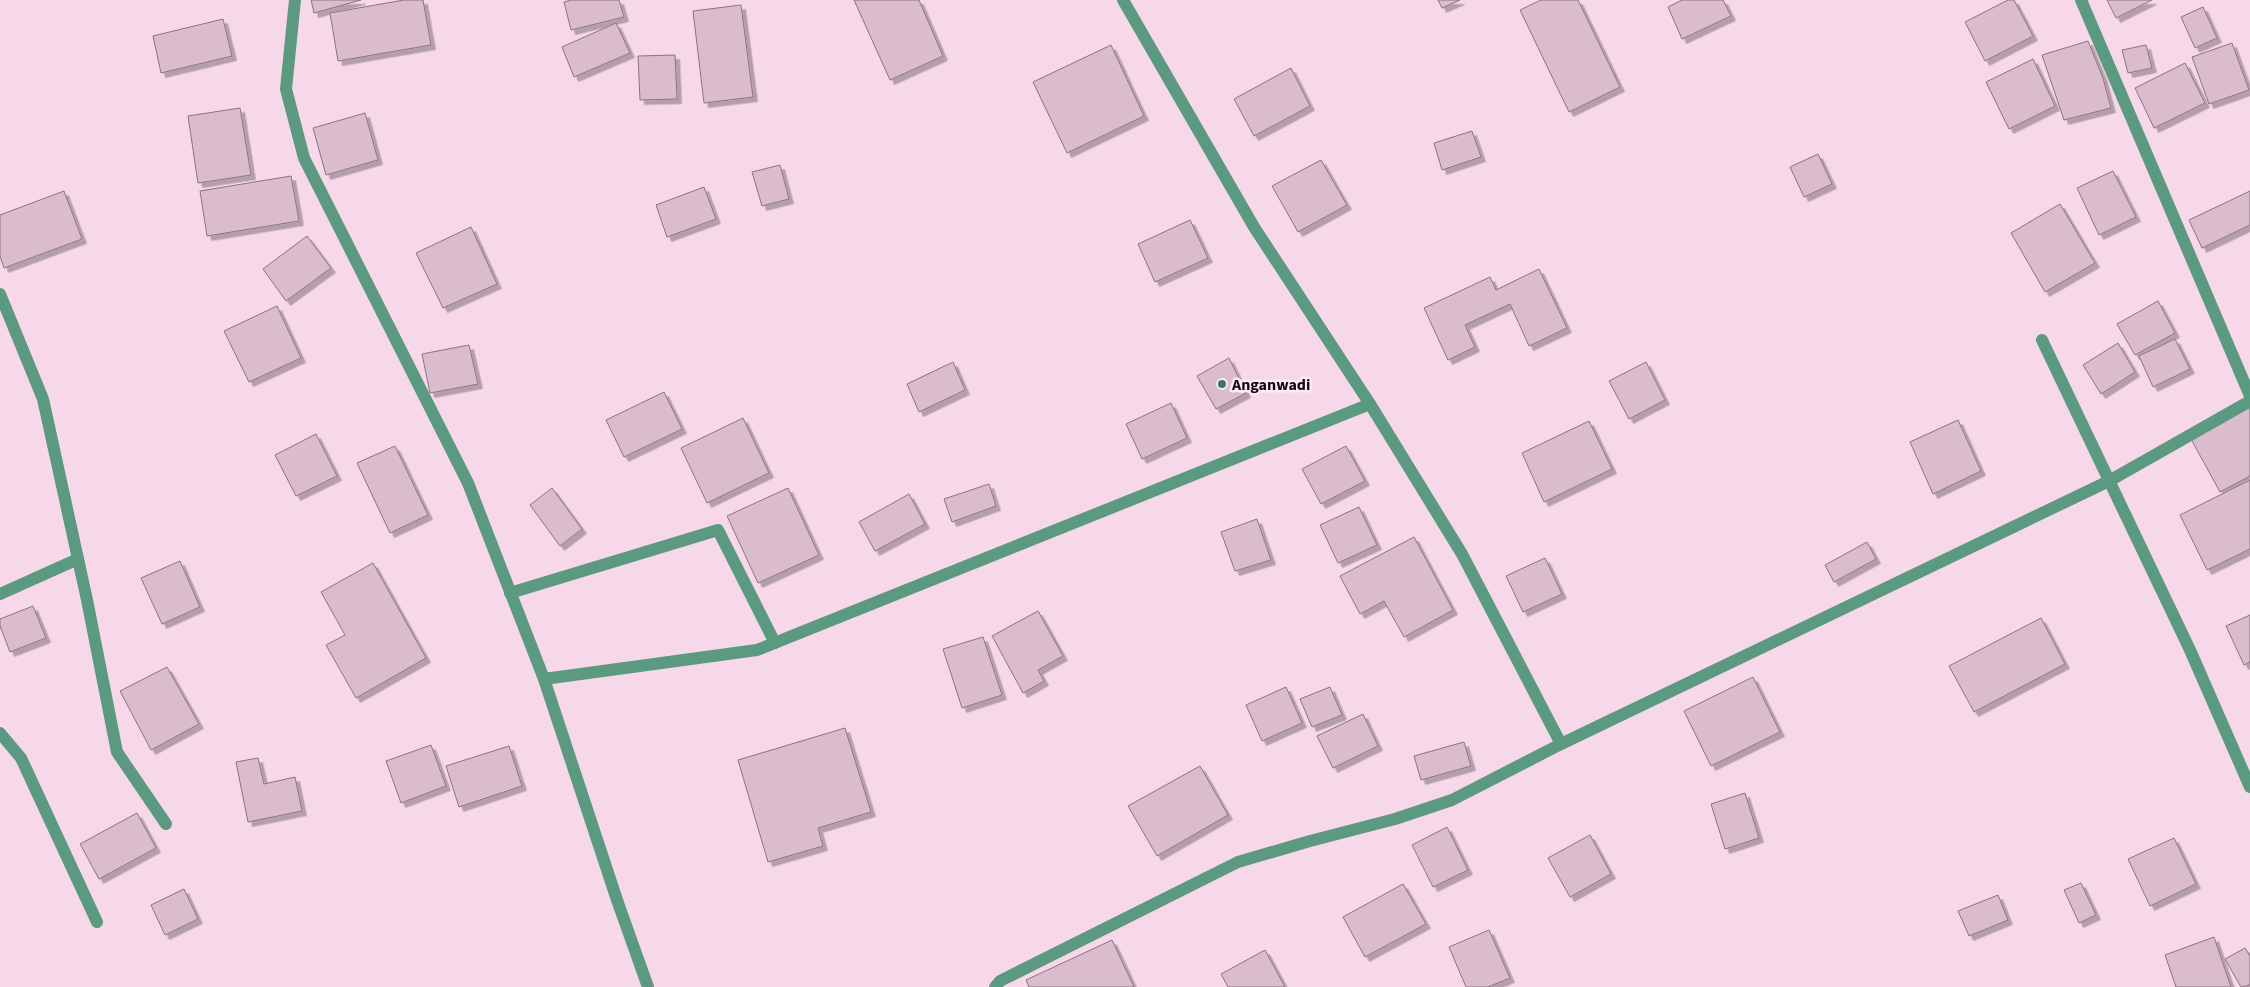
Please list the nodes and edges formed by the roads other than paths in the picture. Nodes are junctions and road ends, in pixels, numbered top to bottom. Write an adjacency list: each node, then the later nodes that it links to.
1 (295, 0): 11 (street)
2 (1123, 0): 8 (street)
3 (2081, 0): 6 (street)
4 (0, 294): 10 (street)
5 (2042, 340): 9 (street)
6 (2250, 396)
7 (2250, 401): 9 (street)
8 (1370, 404): 13 (street); 16 (street)
9 (2109, 481): 16 (street); 17 (street)
10 (78, 559): 12 (street); 18 (street)
11 (510, 593): 13 (street); 14 (street)
12 (0, 594)
13 (775, 643): 14 (street)
14 (544, 679): 20 (street)
15 (0, 734): 19 (street)
16 (1560, 744): 21 (street)
17 (2250, 787)
18 (166, 824)
19 (97, 922)
20 (648, 987)
21 (995, 987)

